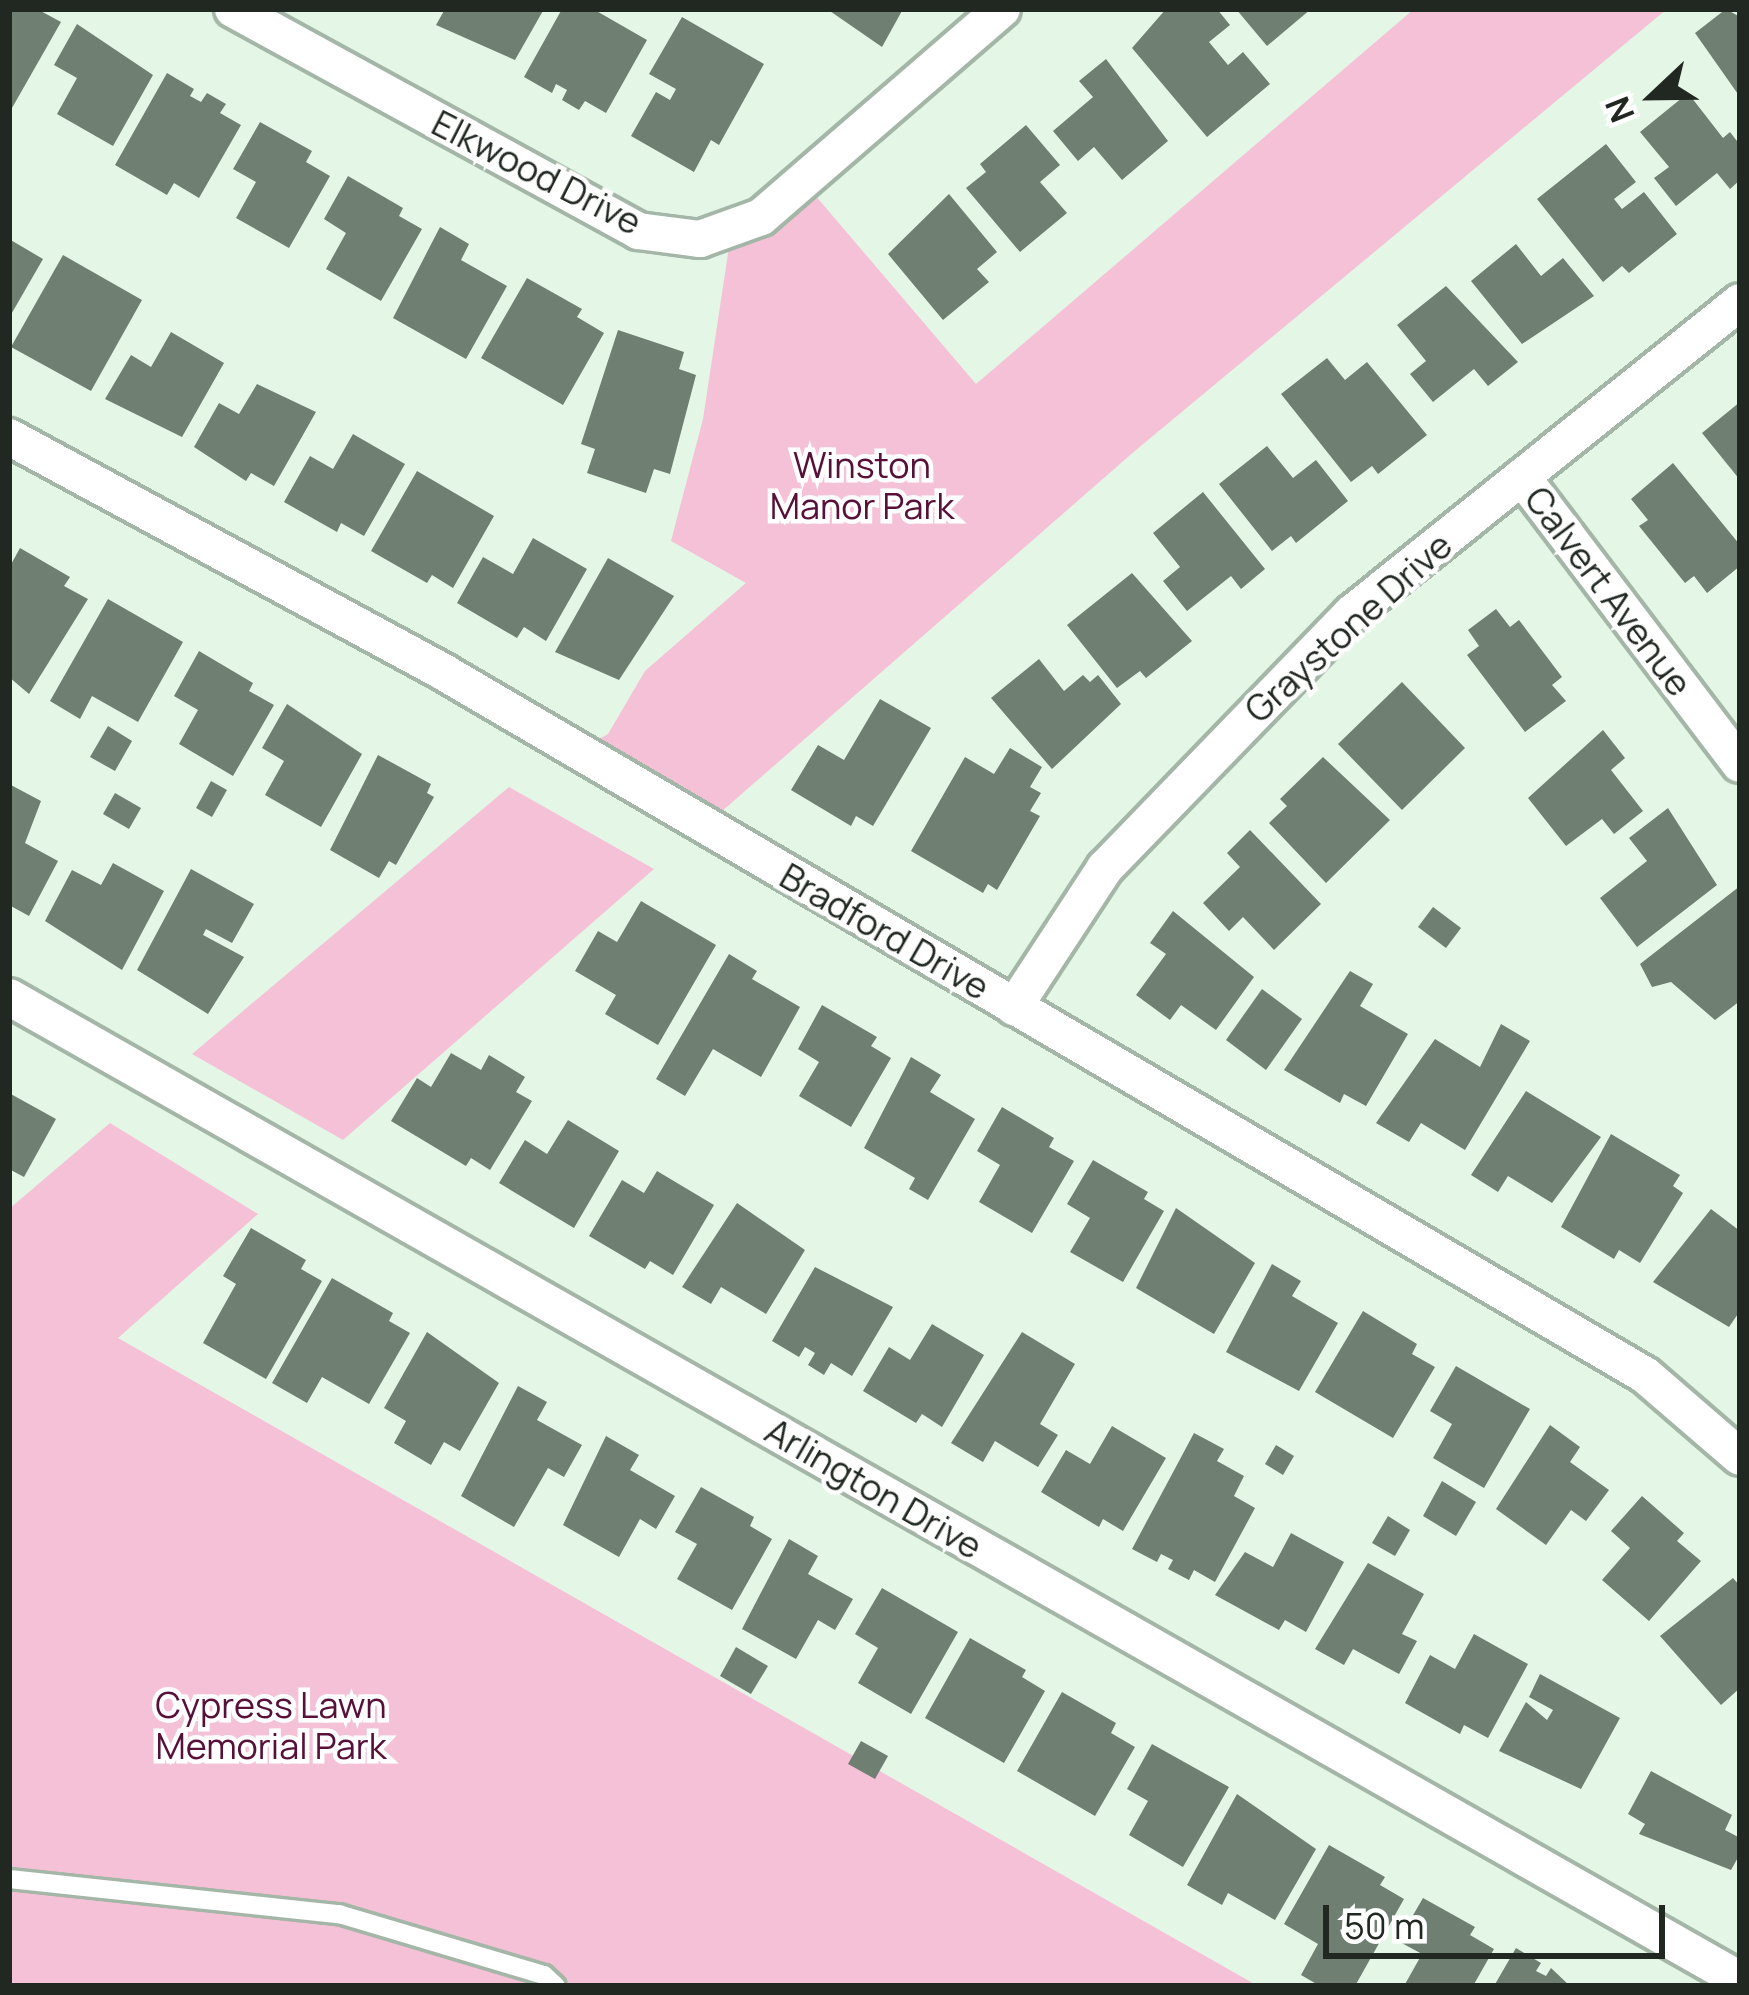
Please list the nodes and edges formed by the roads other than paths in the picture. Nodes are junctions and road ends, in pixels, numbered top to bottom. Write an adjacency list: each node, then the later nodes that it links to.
1 (233, 9): 2 (street, Elkwood Drive)
2 (1002, 9)
3 (1740, 302): 5 (street, Graystone Drive)
4 (9, 436): 8 (street, Bradford Drive)
5 (1522, 477): 6 (street, Calvert Avenue); 8 (street, Graystone Drive)
6 (1740, 764)
7 (9, 997): 11 (street, Arlington Drive)
8 (1014, 1007): 9 (street, Bradford Drive)
9 (1740, 1457)
10 (9, 1879): 12 (lane)
11 (1740, 1980)
12 (556, 1986)

